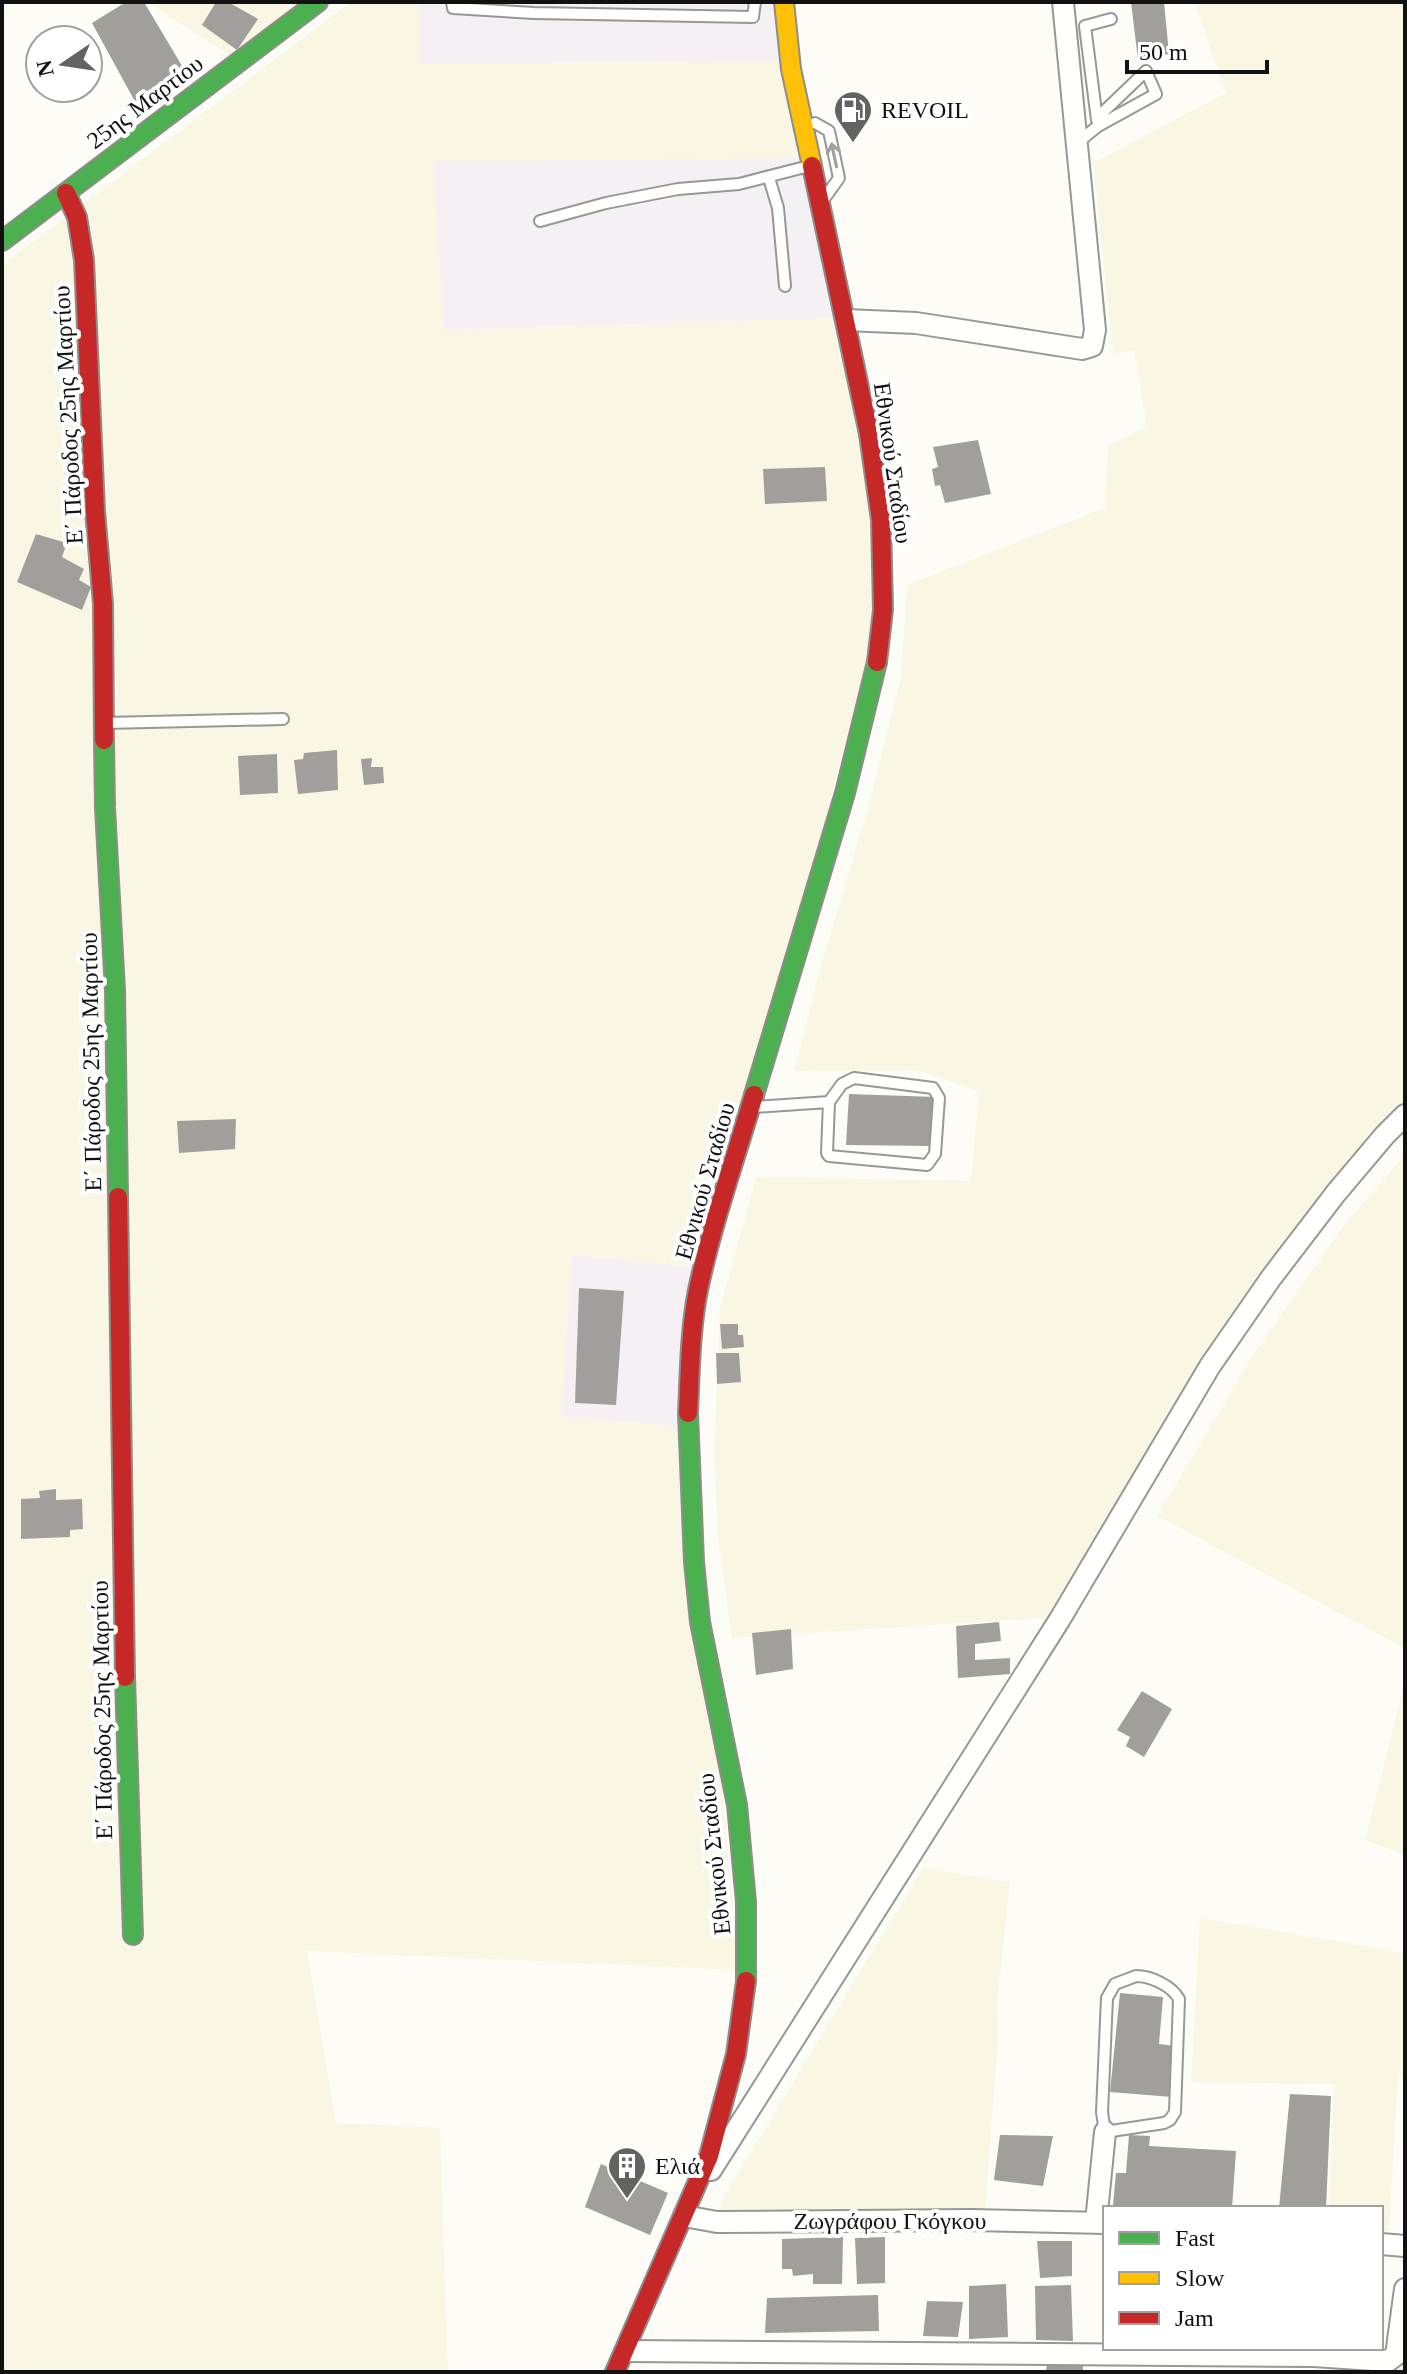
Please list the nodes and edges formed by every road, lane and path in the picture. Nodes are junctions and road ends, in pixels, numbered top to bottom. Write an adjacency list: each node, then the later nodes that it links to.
1 (318, 2): 12 (street, 25ης Μαρτίου)
2 (452, 2): 3 (lane)
3 (755, 2)
4 (784, 2): 10 (street, Εθνικού Σταδίου)
5 (1063, 2): 9 (street)
6 (1111, 19): 7 (lane)
7 (1098, 122): 7 (lane); 9 (lane)
8 (815, 123): 13 (lane, one-way to 8)
9 (1076, 143): 17 (street)
10 (811, 165): 11 (lane); 13 (street, Εθνικού Σταδίου)
11 (769, 178): 14 (lane); 16 (lane)
12 (66, 193): 15 (street, 25ης Μαρτίου); 19 (street, Ε΄ Πάροδος 25ης Μαρτίου)
13 (820, 205): 17 (street, Εθνικού Σταδίου)
14 (540, 221)
15 (2, 241)
16 (785, 286)
17 (846, 320): 21 (street, Εθνικού Σταδίου)
18 (283, 719): 19 (lane)
19 (103, 723): 23 (street, Ε΄ Πάροδος 25ης Μαρτίου)
20 (829, 1102): 20 (lane); 21 (lane)
21 (751, 1107): 25 (street, Εθνικού Σταδίου)
22 (1405, 1115): 25 (street)
23 (133, 1935)
24 (1105, 2132): 24 (lane); 26 (street, Ζωγράφου Γκόγκου)
25 (687, 2210): 26 (street, Ζωγράφου Γκόγκου); 30 (street, Εθνικού Σταδίου)
26 (1100, 2223)
27 (1383, 2244): 28 (street)
28 (1405, 2246)
29 (1405, 2289): 31 (street)
30 (626, 2351): 31 (street); 32 (street, Εθνικού Σταδίου)
31 (1017, 2363)
32 (615, 2372)

